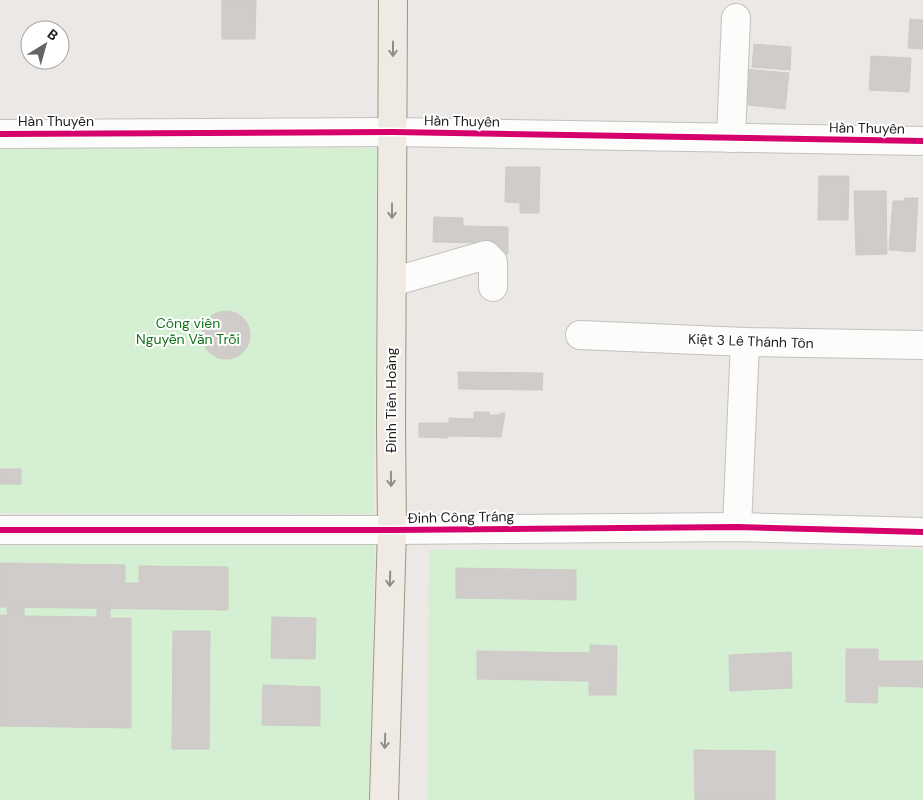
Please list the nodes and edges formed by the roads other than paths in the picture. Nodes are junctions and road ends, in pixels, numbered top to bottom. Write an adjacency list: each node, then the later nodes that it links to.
1 (393, 0): 3 (main road, Đinh Tiên Hoàng, one-way to 3)
2 (736, 18): 5 (street)
3 (393, 132): 4 (street, Hàn Thuyên); 5 (street, Hàn Thuyên); 7 (main road, Đinh Tiên Hoàng, one-way to 7)
4 (0, 134)
5 (731, 138): 6 (street, Hàn Thuyên)
6 (923, 141)
7 (392, 282): 8 (street); 14 (main road, Đinh Tiên Hoàng, one-way to 14)
8 (493, 287)
9 (580, 335): 10 (street, Kiệt 3 Lê Thánh Tôn)
10 (745, 342): 11 (street, Kiệt 3 Lê Thánh Tôn); 12 (street)
11 (923, 345)
12 (737, 527): 14 (street, Đinh Công Tráng); 15 (street, Đinh Công Tráng)
13 (0, 530): 14 (street, Đinh Công Tráng)
14 (392, 530): 16 (main road, Đinh Tiên Hoàng, one-way to 16)
15 (923, 532)
16 (384, 800)

